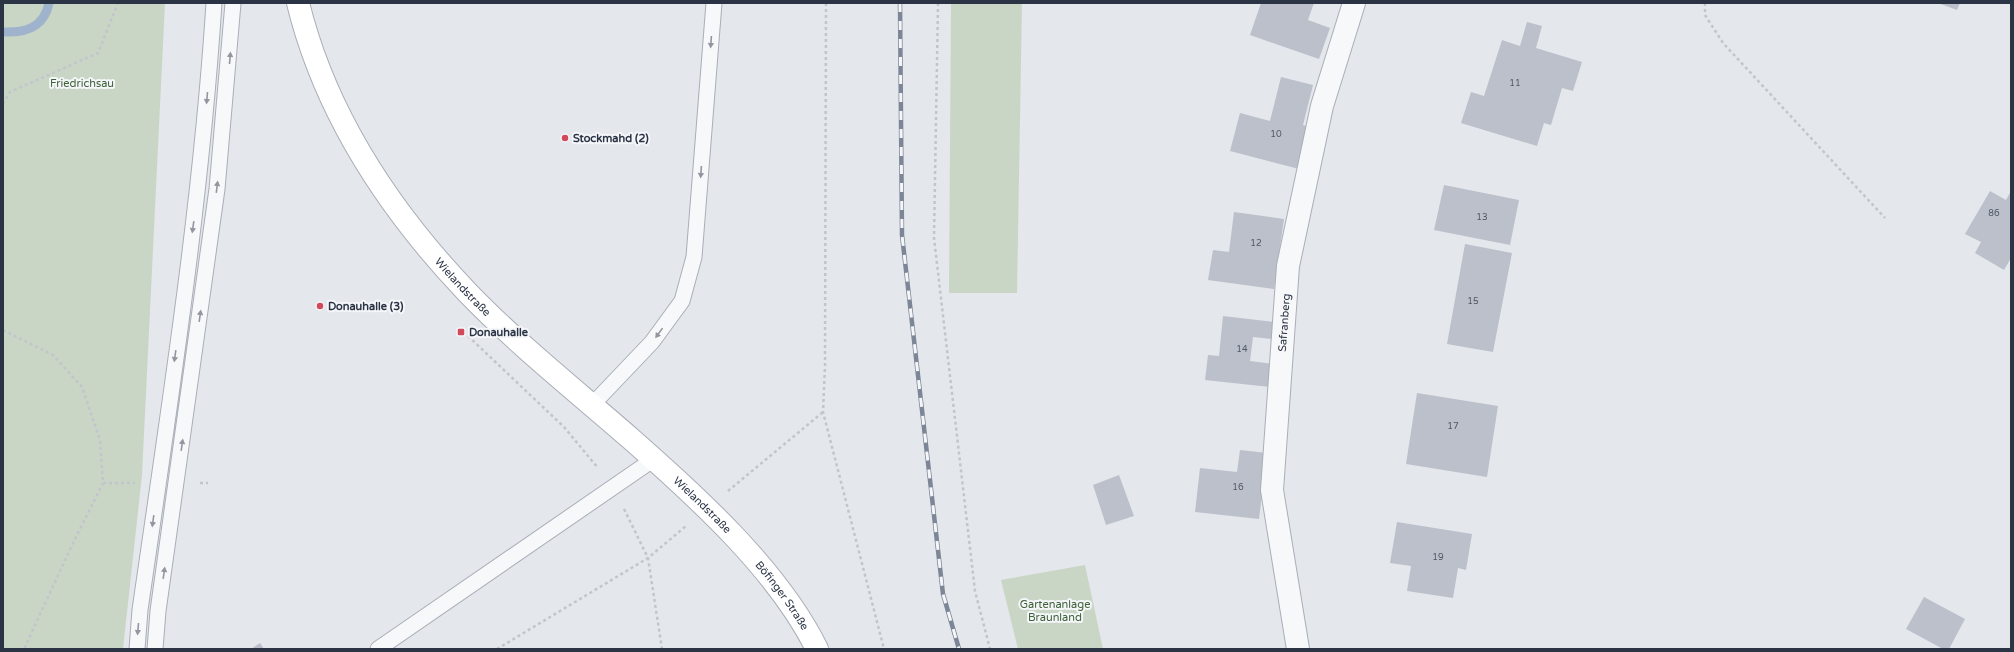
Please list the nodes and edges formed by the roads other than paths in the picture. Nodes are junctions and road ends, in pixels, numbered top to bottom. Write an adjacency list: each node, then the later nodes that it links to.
1 (214, 3): 9 (lane, one-way to 9)
2 (233, 3): 10 (lane, one-way to 2)
3 (298, 3): 6 (street, Wielandstraße)
4 (714, 3): 6 (lane, one-way to 6)
5 (1354, 3): 13 (street, Safranberg)
6 (592, 405): 7 (street, Wielandstraße)
7 (654, 459): 8 (street, Wielandstraße); 11 (lane)
8 (741, 545): 12 (street, Böfinger Straße)
9 (137, 649)
10 (155, 649)
11 (378, 649)
12 (817, 649)
13 (1298, 649)

